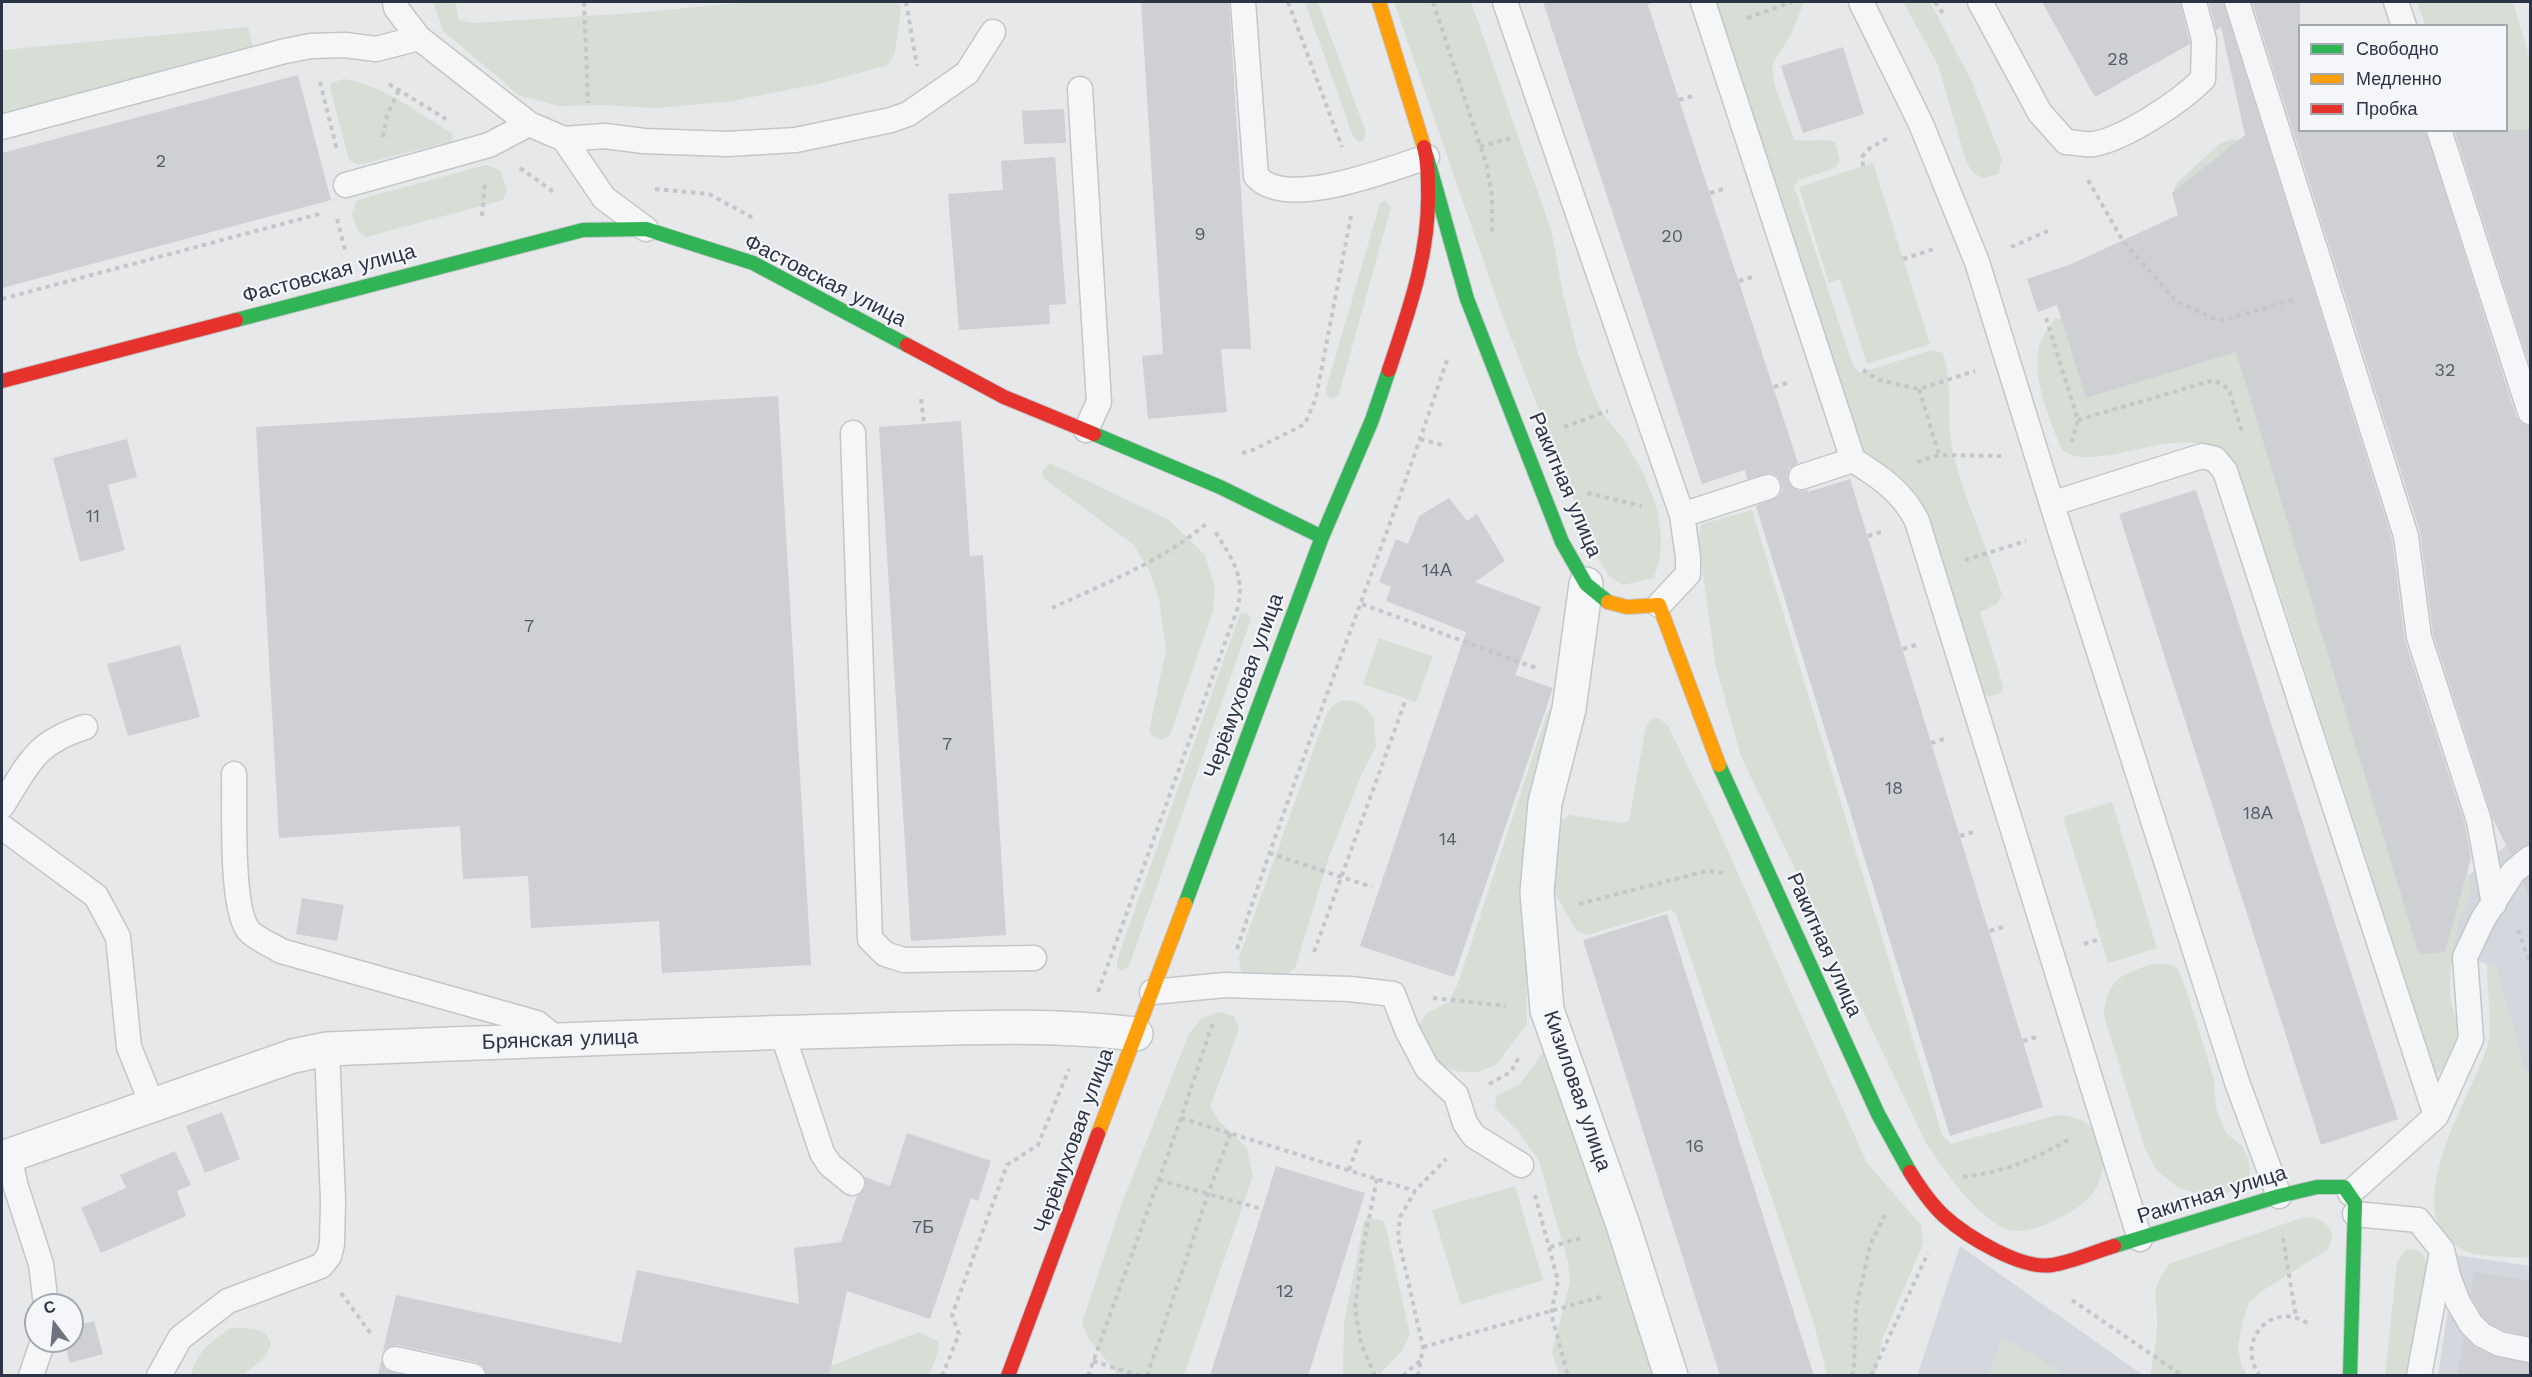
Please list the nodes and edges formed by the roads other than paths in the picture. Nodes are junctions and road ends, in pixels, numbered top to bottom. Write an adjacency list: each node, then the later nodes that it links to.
1 (395, 2): 14 (lane)
2 (1243, 2): 21 (lane)
3 (1379, 2): 21 (main road, Черёмуховая улица)
4 (1505, 2): 32 (lane)
5 (1703, 2): 28 (lane)
6 (1861, 2): 31 (lane)
7 (1980, 2): 15 (lane)
8 (2182, 2): 15 (lane)
9 (2194, 2): 15 (lane)
10 (2237, 2): 41 (lane)
11 (2396, 2): 12 (lane)
12 (2403, 24)
13 (993, 32): 20 (lane)
14 (419, 38): 17 (lane); 18 (lane)
15 (2204, 40)
16 (1080, 88): 26 (lane)
17 (529, 124): 20 (lane); 22 (lane)
18 (2, 127)
19 (2440, 132): 25 (lane)
20 (564, 139): 23 (lane)
21 (1427, 157): 33 (main road, Черёмуховая улица); 34 (main road, Ракитная улица)
22 (346, 185)
23 (646, 230): 24 (main road, Фастовская улица); 26 (main road, Фастовская улица)
24 (2, 381)
25 (2530, 412)
26 (1086, 430): 33 (main road, Фастовская улица)
27 (853, 433): 42 (lane)
28 (1853, 460): 29 (lane); 55 (lane)
29 (1801, 477)
30 (1768, 487): 32 (lane)
31 (2054, 503): 49 (lane); 53 (lane)
32 (1682, 515): 35 (lane)
33 (1322, 537): 43 (main road, Черёмуховая улица)
34 (1586, 584): 35 (main road, Ракитная улица); 65 (street, Кизиловая улица)
35 (1659, 605): 55 (main road, Ракитная улица)
36 (85, 727): 38 (lane)
37 (234, 774): 46 (lane)
38 (2, 806)
39 (2, 827): 48 (lane)
40 (2530, 858): 41 (lane)
41 (2494, 904): 49 (lane)
42 (1034, 958)
43 (1152, 992): 45 (main road, Черёмуховая улица); 51 (lane)
44 (783, 1032): 45 (street, Брянская улица); 46 (street, Брянская улица); 52 (lane)
45 (1136, 1034): 64 (main road, Черёмуховая улица)
46 (559, 1041): 47 (street, Брянская улица)
47 (327, 1049): 48 (street, Брянская улица); 62 (lane)
48 (152, 1104): 50 (street, Брянская улица)
49 (2436, 1116): 54 (lane)
50 (5, 1157): 57 (lane)
51 (1521, 1165)
52 (852, 1183)
53 (2279, 1196): 54 (main road, Ракитная улица); 55 (main road, Ракитная улица)
54 (2353, 1203): 56 (lane); 66 (main road)
55 (2140, 1239)
56 (2442, 1250): 58 (lane); 67 (lane)
57 (45, 1293)
58 (2530, 1350)
59 (39, 1353): 61 (lane)
60 (394, 1359): 63 (lane)
61 (31, 1376)
62 (159, 1376)
63 (473, 1376)
64 (1008, 1376)
65 (1671, 1376)
66 (2350, 1376)
67 (2419, 1376)

